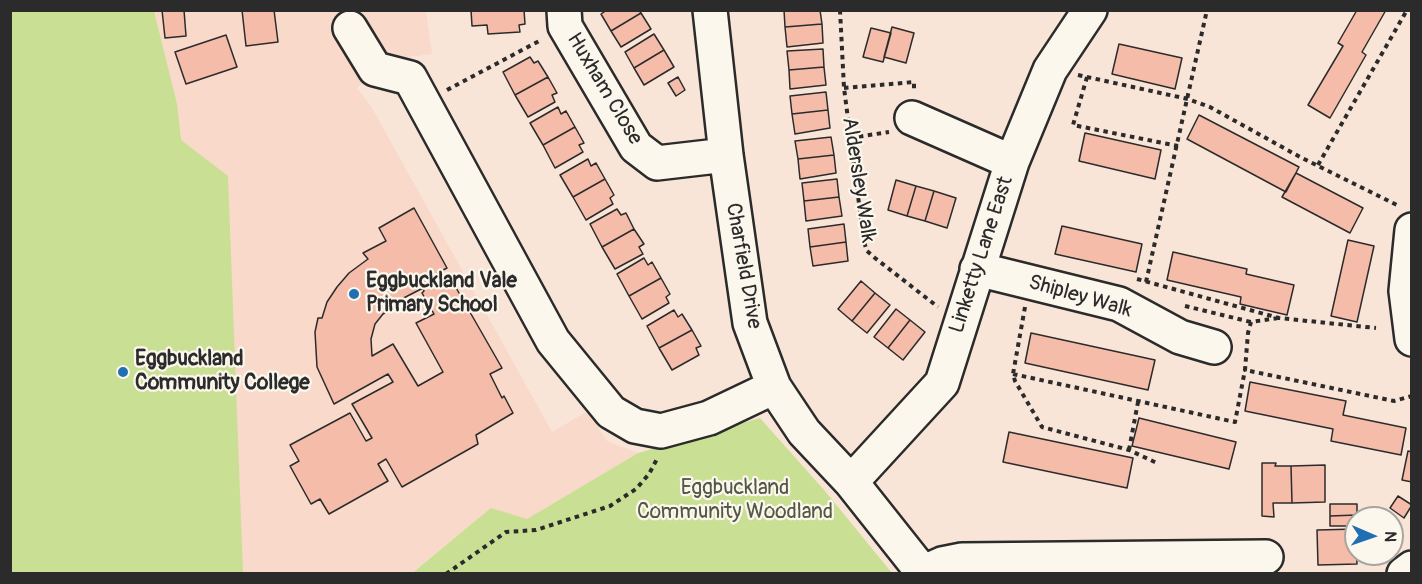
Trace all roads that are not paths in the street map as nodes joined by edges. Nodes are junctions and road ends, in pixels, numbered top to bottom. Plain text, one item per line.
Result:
1 (710, 10) edge
2 (1090, 10) edge
3 (565, 19) edge
4 (350, 28) dead end
5 (912, 118) road end
6 (726, 155) junction
7 (1012, 162) junction
8 (1408, 220) edge
9 (977, 268) junction
10 (1412, 339) edge
11 (1214, 347) dead end
12 (774, 387) junction
13 (851, 482) junction
14 (1266, 557) dead end
15 (1412, 568) edge
16 (924, 573) edge
17 (1404, 573) edge

1 - 6 street, Charfield Drive
2 - 7 street, Linketty Lane East
3 - 6 street, Huxham Close
4 - 12 street
5 - 7 street
6 - 12 street, Charfield Drive
7 - 9 street, Linketty Lane East
8 - 10 street
9 - 11 street, Shipley Walk
9 - 13 street, Linketty Lane East
12 - 13 street, Charfield Drive
13 - 16 street, Charfield Drive
14 - 16 street
15 - 17 street

